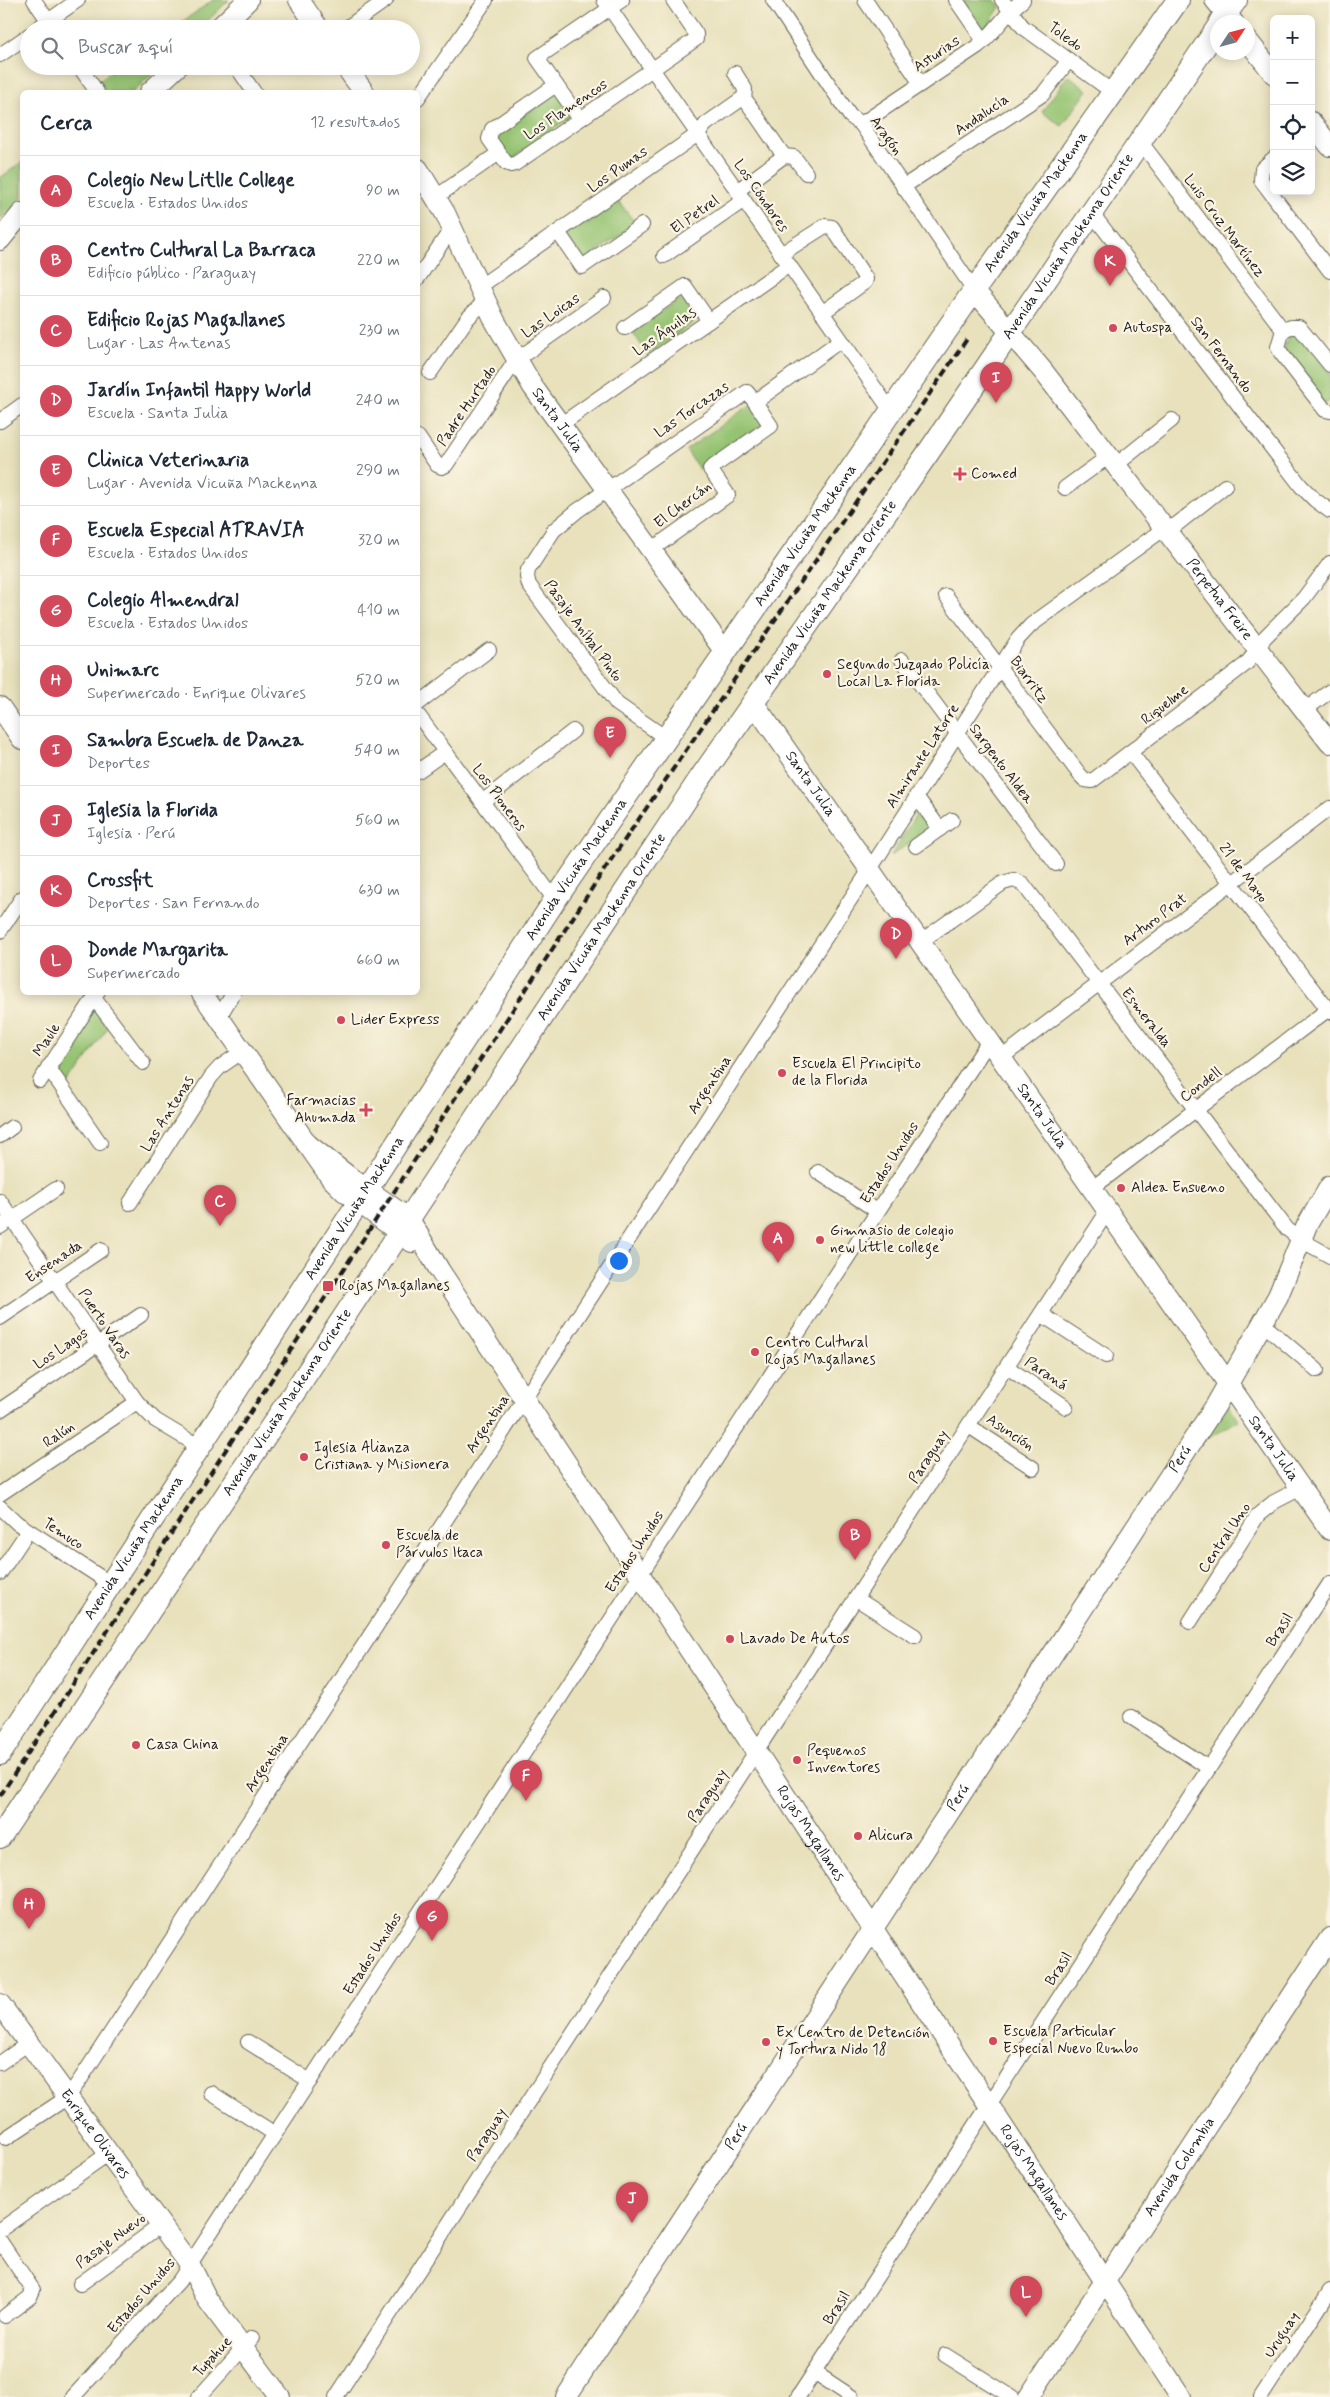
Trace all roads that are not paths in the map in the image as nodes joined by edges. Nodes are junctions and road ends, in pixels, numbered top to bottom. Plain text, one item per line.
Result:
1 (34, 0) edge
2 (78, 0) edge
3 (248, 0) edge
4 (299, 0) edge
5 (386, 0) edge
6 (486, 0) edge
7 (622, 0) edge
8 (673, 0) edge
9 (773, 0) edge
10 (865, 0) edge
11 (956, 0) edge
12 (1023, 0) edge
13 (1178, 0) edge
14 (607, 4) edge
15 (1006, 5) edge
16 (1225, 14) edge
17 (43, 20) edge
18 (53, 20) edge
19 (227, 20) edge
20 (313, 20) edge
21 (358, 20) edge
22 (20, 40) edge
23 (984, 41) junction
24 (1255, 49) edge
25 (0, 54) edge
26 (1069, 60) junction
27 (1270, 69) edge
28 (653, 70) junction
29 (735, 73) dead end
30 (86, 75) edge
31 (168, 75) edge
32 (242, 75) edge
33 (352, 75) edge
34 (921, 84) junction
35 (556, 85) junction
36 (97, 90) edge
37 (152, 90) edge
38 (253, 90) edge
39 (363, 90) edge
40 (1114, 93) junction
41 (420, 95) edge
42 (744, 100) junction
43 (580, 119) junction
44 (861, 124) junction
45 (1315, 129) edge
46 (698, 134) junction
47 (1140, 141) junction
48 (1330, 146) edge
49 (499, 153) junction
50 (784, 156) junction
51 (1270, 161) edge
52 (420, 172) edge
53 (806, 173) dead end
54 (903, 187) junction
55 (1270, 192) edge
56 (1272, 195) edge
57 (740, 196) junction
58 (436, 197) junction
59 (1091, 212) junction
60 (20, 215) edge
61 (642, 225) dead end
62 (452, 228) junction
63 (558, 232) junction
64 (0, 240) edge
65 (664, 256) dead end
66 (785, 259) junction
67 (1330, 271) edge
68 (420, 275) edge
69 (974, 290) junction
70 (482, 294) junction
71 (604, 298) dead end
72 (822, 313) junction
73 (709, 321) junction
74 (625, 328) dead end
75 (1282, 330) junction
76 (1010, 332) junction
77 (841, 340) junction
78 (516, 360) junction
79 (1330, 365) edge
80 (430, 373) dead end
81 (755, 402) junction
82 (20, 406) edge
83 (891, 411) junction
84 (1330, 411) edge
85 (1172, 420) dead end
86 (0, 421) edge
87 (560, 426) junction
88 (420, 440) edge
89 (1112, 461) junction
90 (1225, 486) dead end
91 (1065, 488) dead end
92 (607, 490) junction
93 (1330, 511) edge
94 (1165, 528) junction
95 (650, 550) junction
96 (1330, 563) edge
97 (946, 596) dead end
98 (489, 650) dead end
99 (1258, 650) junction
100 (725, 652) junction
101 (902, 660) dead end
102 (999, 668) junction
103 (1330, 691) edge
104 (420, 702) edge
105 (753, 702) junction
106 (1305, 710) junction
107 (3, 718) edge
108 (420, 718) edge
109 (572, 732) dead end
110 (956, 733) junction
111 (20, 737) edge
112 (666, 738) junction
113 (1330, 742) edge
114 (445, 752) junction
115 (1131, 753) junction
116 (420, 769) edge
117 (1088, 781) joint
118 (916, 796) junction
119 (482, 802) junction
120 (1330, 808) edge
121 (952, 820) dead end
122 (940, 829) junction
123 (916, 846) dead end
124 (1056, 864) dead end
125 (870, 870) junction
126 (1231, 883) junction
127 (555, 900) junction
128 (20, 901) edge
129 (0, 931) edge
130 (920, 942) junction
131 (1099, 984) junction
132 (96, 995) edge
133 (203, 995) edge
134 (232, 995) edge
135 (1329, 1010) edge
136 (219, 1017) junction
137 (989, 1040) junction
138 (243, 1051) junction
139 (1001, 1058) junction
140 (143, 1063) dead end
141 (48, 1067) junction
142 (40, 1081) dead end
143 (1196, 1110) junction
144 (12, 1127) dead end
145 (0, 1136) edge
146 (100, 1143) dead end
147 (818, 1172) dead end
148 (1330, 1186) edge
149 (56, 1189) dead end
150 (1091, 1189) junction
151 (364, 1196) junction
152 (0, 1201) edge
153 (130, 1203) dead end
154 (877, 1211) junction
155 (1107, 1212) junction
156 (12, 1218) junction
157 (405, 1225) junction
158 (0, 1227) edge
159 (1301, 1240) junction
160 (101, 1250) dead end
161 (1330, 1256) edge
162 (55, 1281) junction
163 (1041, 1314) junction
164 (141, 1315) dead end
165 (0, 1318) edge
166 (1263, 1324) junction
167 (98, 1344) junction
168 (1106, 1356) dead end
169 (1007, 1367) junction
170 (1317, 1370) dead end
171 (1228, 1384) junction
172 (525, 1398) junction
173 (137, 1402) junction
174 (1066, 1407) dead end
175 (0, 1410) edge
176 (969, 1426) junction
177 (200, 1447) junction
178 (1033, 1468) dead end
179 (1301, 1488) junction
180 (0, 1494) edge
181 (0, 1507) edge
182 (1330, 1530) edge
183 (28, 1531) junction
184 (0, 1573) edge
185 (640, 1575) junction
186 (1330, 1583) edge
187 (111, 1584) junction
188 (857, 1599) junction
189 (1190, 1622) dead end
190 (915, 1636) dead end
191 (1131, 1717) dead end
192 (757, 1752) junction
193 (0, 1754) edge
194 (1209, 1768) junction
195 (0, 1837) edge
196 (873, 1929) junction
197 (1330, 1938) edge
198 (0, 2004) edge
199 (248, 2042) dead end
200 (29, 2043) junction
201 (0, 2063) edge
202 (310, 2081) junction
203 (212, 2093) dead end
204 (68, 2096) junction
205 (989, 2105) junction
206 (276, 2134) junction
207 (6, 2138) dead end
208 (109, 2153) junction
209 (161, 2225) junction
210 (0, 2230) edge
211 (0, 2241) edge
212 (190, 2264) junction
213 (1105, 2281) junction
214 (80, 2284) dead end
215 (1330, 2291) edge
216 (5, 2316) dead end
217 (248, 2342) junction
218 (945, 2355) dead end
219 (814, 2372) junction
220 (73, 2397) edge
221 (199, 2397) edge
222 (280, 2397) edge
223 (295, 2397) edge
224 (336, 2397) edge
225 (566, 2397) edge
226 (798, 2397) edge
227 (852, 2397) edge
228 (1012, 2397) edge
229 (1029, 2397) edge
230 (1181, 2397) edge
231 (1261, 2397) edge

1 - 17 street
2 - 18 street
3 - 19 street
4 - 20 street
5 - 21 street
6 - 41 street
7 - 14 street
8 - 28 street, Los Flamencos
9 - 44 street, Aragón
10 - 34 street
11 - 23 street
12 - 15 street, Asturias
13 - 40 main road, Avenida Vicuña Mackenna
14 - 28 street, Los Cóndores
14 - 35 street
15 - 23 street, Asturias
15 - 26 street, Toledo
16 - 47 main road, Avenida Vicuña Mackenna Oriente
22 - 25 street
23 - 34 street, Asturias
24 - 27 street
26 - 40 street, Toledo
26 - 54 street, Andalucía
28 - 43 street, Los Flamencos
28 - 46 street, Los Cóndores
29 - 42 street
30 - 36 street
31 - 37 street
32 - 38 street
33 - 39 street
34 - 44 street, Asturias
35 - 43 street
35 - 49 street, Los Flamencos
40 - 69 main road, Avenida Vicuña Mackenna
42 - 46 street, Los Pumas
42 - 50 street
43 - 49 street, Los Flamencos
44 - 54 street, Aragón
45 - 48 street
46 - 57 street, Los Cóndores
46 - 63 street, Los Pumas
47 - 59 main road, Avenida Vicuña Mackenna Oriente
47 - 75 street, Luis Cruz Martínez
49 - 58 street
50 - 53 street
50 - 57 street, El Petrel
51 - 55 street
52 - 58 street, Santa Julia
54 - 69 street, Aragón
56 - 67 street
57 - 65 street, El Petrel
57 - 66 street, Los Cóndores
58 - 62 street, Santa Julia
59 - 76 main road, Avenida Vicuña Mackenna Oriente
59 - 93 street, San Fernando
60 - 64 street
61 - 63 street
62 - 68 street
62 - 70 street, Santa Julia
63 - 70 street, Los Pumas
66 - 72 street, Los Cóndores
66 - 72 street, Las Águilas
66 - 73 street, Las Águilas
69 - 76 street, Perpetua Freire
69 - 83 main road, Avenida Vicuña Mackenna
70 - 78 street, Santa Julia
70 - 80 street, Los Pumas
71 - 78 street, Las Loicas
72 - 77 street, Los Cóndores
73 - 74 street
73 - 87 street, Las Águilas
75 - 79 street
75 - 84 street
76 - 89 street, Perpetua Freire
76 - 105 main road, Avenida Vicuña Mackenna Oriente
77 - 81 street
77 - 83 street, Los Cóndores
78 - 87 street, Santa Julia
78 - 88 street, Padre Hurtado
81 - 92 street, Las Torcazas
81 - 95 street, El Chercán
82 - 86 street
83 - 100 main road, Avenida Vicuña Mackenna
85 - 89 street
87 - 92 street, Santa Julia
89 - 91 street
89 - 94 street, Perpetua Freire
90 - 94 street, Almirante Latorre
92 - 95 street, Santa Julia
92 - 112 street, Pasaje Aníbal Pinto
94 - 99 street, Perpetua Freire
94 - 102 street, Almirante Latorre
95 - 100 street, Santa Julia
96 - 99 street, Riquelme
97 - 102 street, Biarritz
98 - 104 street
99 - 106 street, Perpetua Freire
99 - 115 street, Riquelme
100 - 112 main road, Avenida Vicuña Mackenna
101 - 110 street, Sargento Aldea
102 - 110 street, Almirante Latorre
102 - 117 street, Biarritz
103 - 106 street
105 - 125 street, Santa Julia
105 - 157 main road, Avenida Vicuña Mackenna Oriente
106 - 113 street, Perpetua Freire
107 - 111 street
108 - 114 street, Los Pioneros
109 - 119 street
110 - 118 street, Almirante Latorre
110 - 124 street, Sargento Aldea
112 - 127 main road, Avenida Vicuña Mackenna
114 - 116 street
114 - 119 street, Los Pioneros
115 - 117 street, Riquelme
115 - 126 street, 21 de Mayo
118 - 122 street
118 - 125 street, Almirante Latorre
119 - 127 street, Los Pioneros
120 - 126 street, Arturo Prat
121 - 122 street
122 - 123 street
125 - 130 street, Santa Julia
125 - 172 street, Argentina
126 - 131 street, Arturo Prat
126 - 135 street, 21 de Mayo
127 - 151 main road, Avenida Vicuña Mackenna
128 - 129 street
130 - 131 street, Esmeralda
130 - 137 street, Santa Julia
131 - 139 street, Arturo Prat
131 - 143 street, Esmeralda
132 - 140 street
132 - 141 street, Maule
133 - 136 street, Rojas Magallanes
134 - 136 street
135 - 143 street, Condell
136 - 138 street, Rojas Magallanes
137 - 139 street, Santa Julia
137 - 154 street, Estados Unidos
138 - 151 street, Rojas Magallanes
138 - 153 street, Las Antenas
139 - 150 street, Santa Julia
141 - 142 street, Maule
141 - 146 street
143 - 150 street, Condell
143 - 159 street, Esmeralda
144 - 145 street
147 - 154 street
148 - 159 street, Perú
149 - 156 street
150 - 155 street, Santa Julia
151 - 157 street, Rojas Magallanes
151 - 177 main road, Avenida Vicuña Mackenna
152 - 156 street, Puerto Varas
154 - 185 street, Estados Unidos
155 - 163 street, Paraguay
155 - 171 street, Santa Julia
156 - 158 street
156 - 162 street, Puerto Varas
157 - 172 street, Rojas Magallanes
157 - 195 main road, Avenida Vicuña Mackenna Oriente
159 - 161 street, Esmeralda
159 - 166 street, Perú
160 - 162 street, Ensenada
162 - 165 street, Ensenada
162 - 167 street, Puerto Varas
163 - 168 street
163 - 169 street, Paraguay
164 - 167 street, Los Lagos
166 - 170 street
166 - 171 street, Perú
167 - 173 street, Puerto Varas
167 - 175 street, Los Lagos
169 - 174 street, Paraná
169 - 176 street, Paraguay
171 - 179 street, Santa Julia
171 - 196 street, Perú
172 - 185 street, Rojas Magallanes
172 - 204 street, Argentina
173 - 177 street, Puerto Varas
173 - 180 street, Ralún
176 - 178 street, Asunción
176 - 188 street, Paraguay
177 - 187 main road, Avenida Vicuña Mackenna
179 - 182 street, Santa Julia
179 - 189 street, Central Uno
181 - 183 street, Temuco
183 - 184 street
183 - 187 street, Temuco
185 - 192 street, Rojas Magallanes
185 - 202 street, Estados Unidos
186 - 194 street, Brasil
187 - 193 main road, Avenida Vicuña Mackenna
188 - 190 street
188 - 192 street, Paraguay
191 - 194 street
192 - 196 street, Rojas Magallanes
192 - 224 street, Paraguay
194 - 205 street, Brasil
196 - 205 street, Rojas Magallanes
196 - 225 street, Perú
197 - 213 street, Avenida Colombia
198 - 200 street, Enrique Olivares
199 - 202 street
200 - 201 street
200 - 204 street, Enrique Olivares
202 - 206 street, Estados Unidos
203 - 206 street
204 - 207 street
204 - 208 street, Enrique Olivares
205 - 213 street, Rojas Magallanes
205 - 219 street, Brasil
206 - 212 street, Estados Unidos
208 - 209 street, Enrique Olivares
208 - 210 street
209 - 212 street, Enrique Olivares
209 - 214 street, Pasaje Nuevo
211 - 216 street
212 - 217 street, Enrique Olivares
212 - 220 street, Estados Unidos
213 - 229 street, Avenida Colombia
213 - 230 street, Rojas Magallanes
215 - 231 street, Uruguay
217 - 221 street, Tupahue
217 - 222 street, Enrique Olivares
217 - 223 street, Enrique Olivares
218 - 228 street
219 - 226 street, Brasil
219 - 227 street

